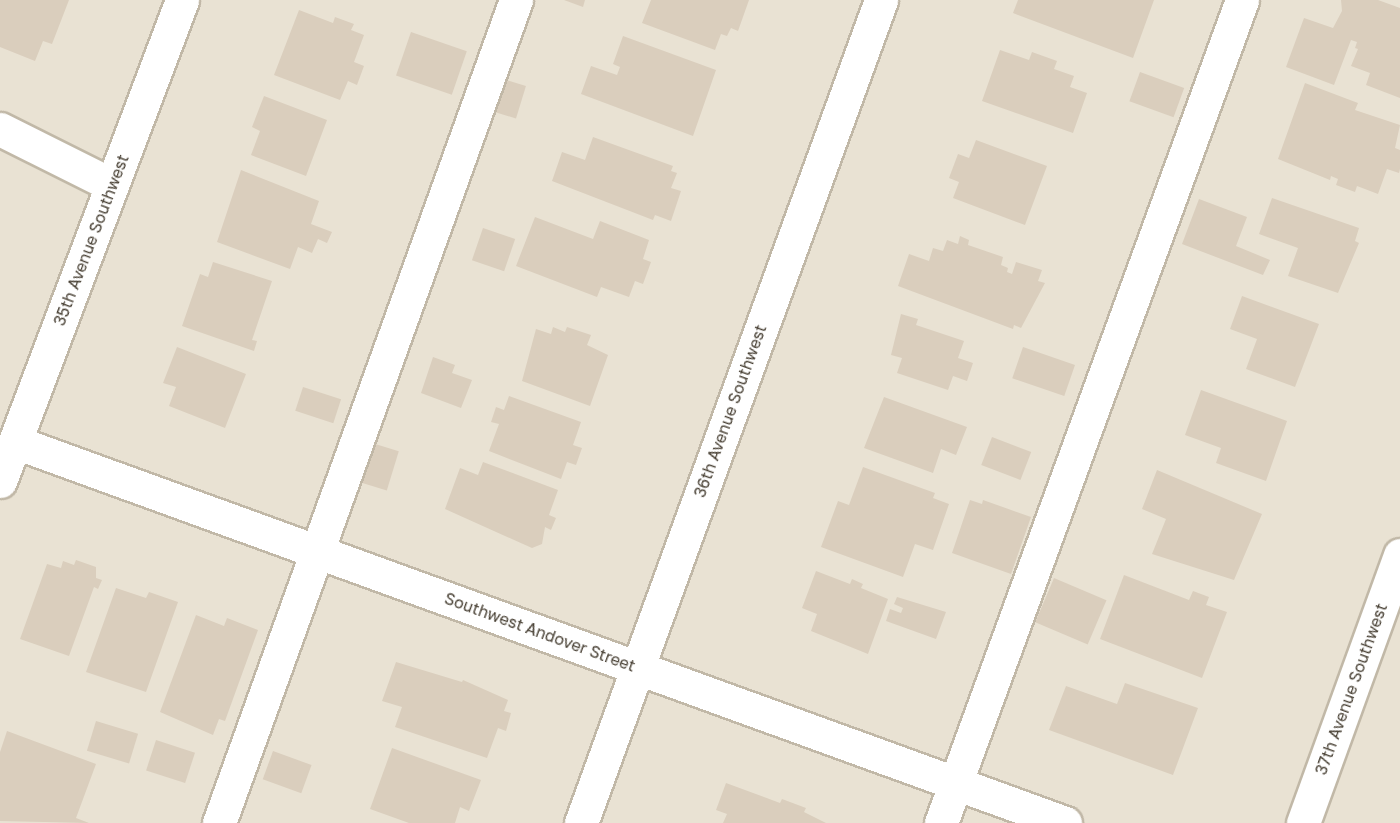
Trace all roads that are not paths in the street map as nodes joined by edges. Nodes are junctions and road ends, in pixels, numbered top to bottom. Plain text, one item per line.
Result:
1 (182, 0) edge
2 (516, 0) edge
3 (881, 0) edge
4 (1242, 0) edge
5 (0, 129) edge
6 (112, 186) junction
7 (15, 442) junction
8 (0, 481) edge
9 (317, 551) junction
10 (1400, 555) edge
11 (637, 667) junction
12 (956, 782) junction
13 (219, 823) edge
14 (580, 823) edge
15 (941, 823) edge
16 (1065, 823) edge
17 (1303, 823) edge

1 - 6 street, 35th Avenue Southwest
2 - 9 street
3 - 11 street, 36th Avenue Southwest
4 - 12 street
5 - 6 street
6 - 7 street, 35th Avenue Southwest
7 - 8 street, 35th Avenue Southwest
7 - 9 street, Southwest Andover Street
9 - 11 street, Southwest Andover Street
9 - 13 street
10 - 17 street, 37th Avenue Southwest
11 - 12 street, Southwest Andover Street
11 - 14 street, 36th Avenue Southwest
12 - 15 street
12 - 16 street, Southwest Andover Street

